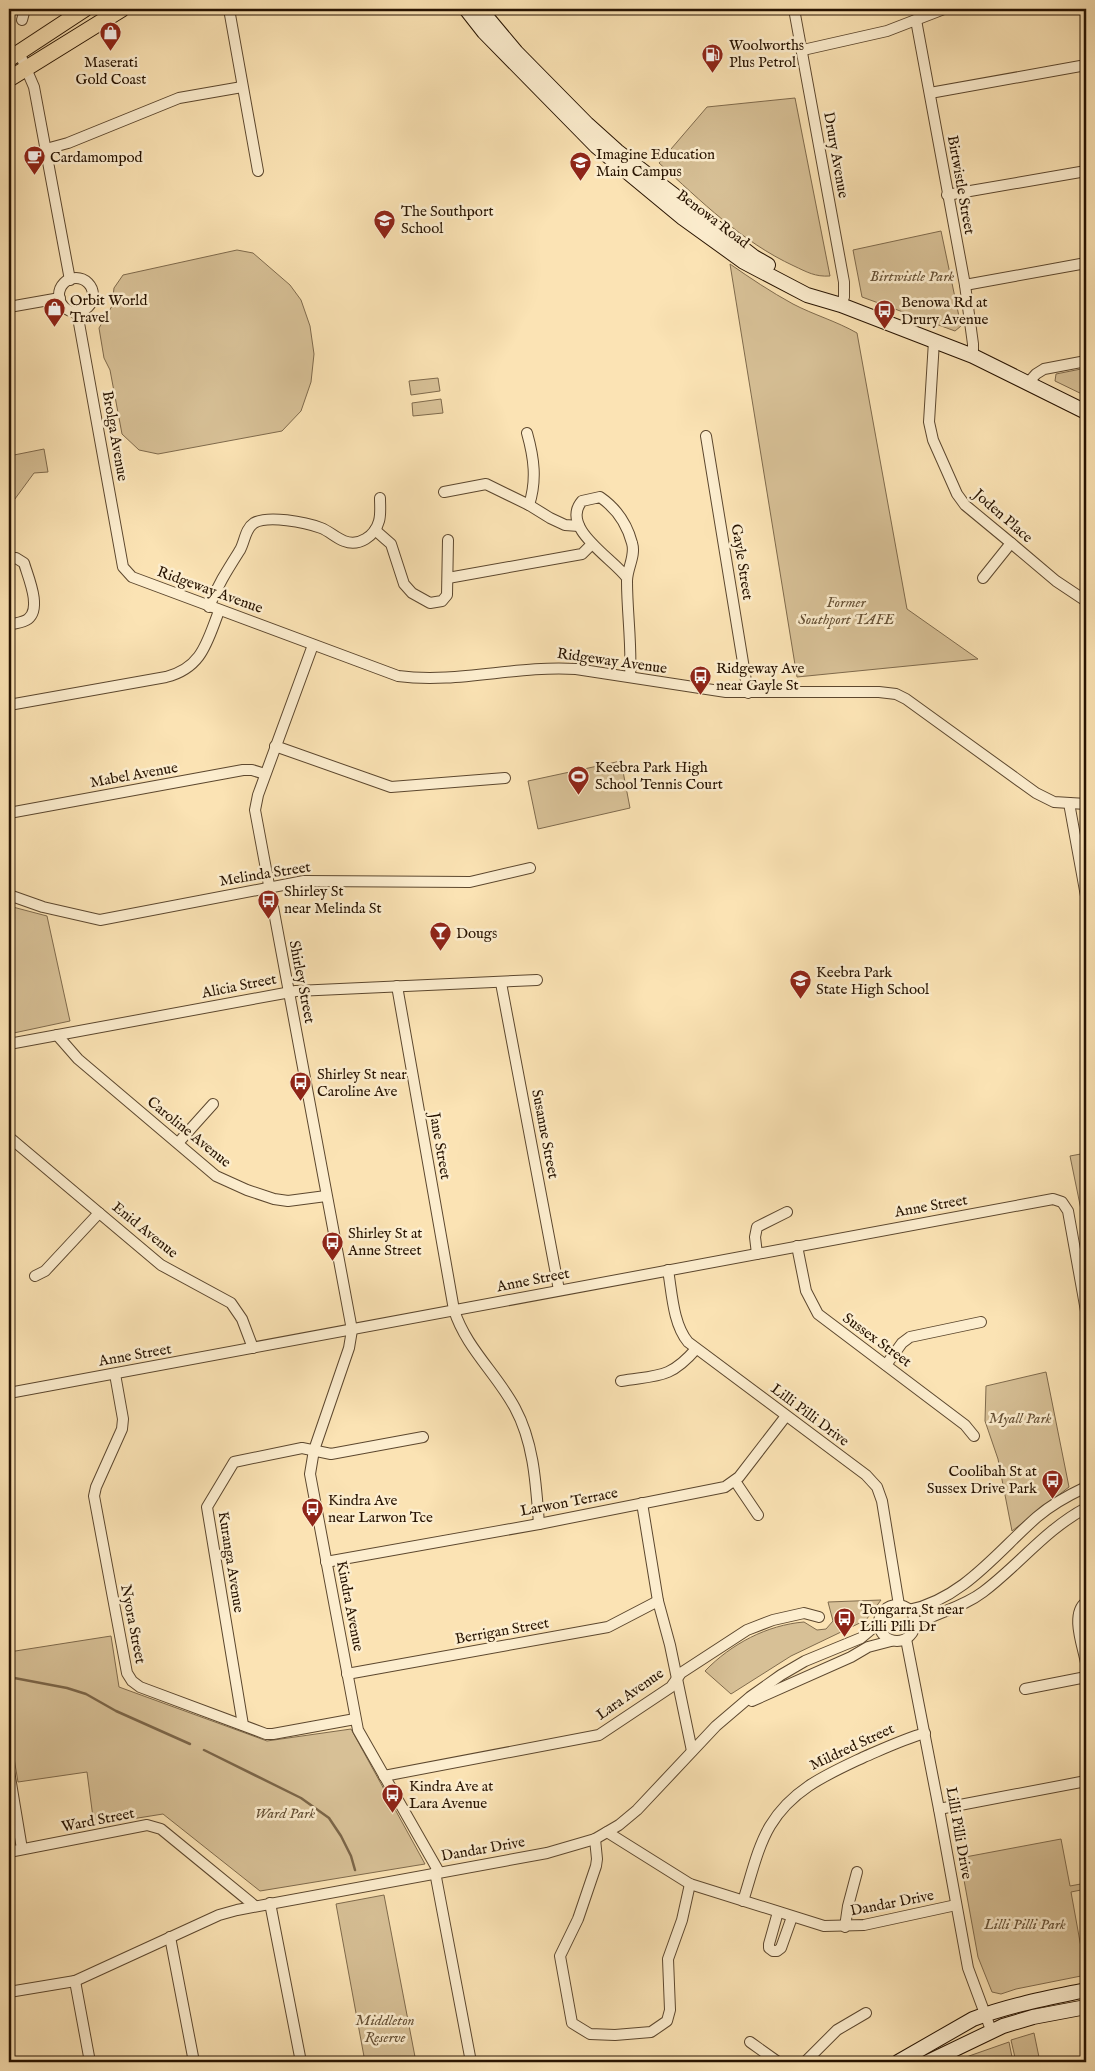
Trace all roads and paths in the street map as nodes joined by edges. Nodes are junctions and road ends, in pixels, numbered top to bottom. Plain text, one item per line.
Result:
1 (25, 9) edge
2 (85, 9) edge
3 (122, 9) edge
4 (229, 9) edge
5 (466, 9) edge
6 (480, 9) edge
7 (794, 9) edge
8 (944, 9) edge
9 (22, 20) dead end
10 (916, 20) junction
11 (802, 50) junction
12 (14, 56) edge
13 (1086, 65) edge
14 (27, 68) junction
15 (9, 79) edge
16 (242, 87) junction
17 (930, 93) junction
18 (46, 149) junction
19 (258, 171) dead end
20 (1086, 171) edge
21 (947, 195) junction
22 (1086, 263) edge
23 (70, 280) junction
24 (965, 285) junction
25 (60, 298) junction
26 (836, 304) junction
27 (9, 307) edge
28 (77, 312) junction
29 (934, 341) junction
30 (973, 356) junction
31 (1086, 361) edge
32 (1028, 383) junction
33 (1086, 412) edge
34 (527, 434) dead end
35 (706, 436) dead end
36 (444, 492) dead end
37 (380, 498) dead end
38 (529, 505) junction
39 (579, 526) junction
40 (374, 530) junction
41 (448, 540) dead end
42 (1011, 543) junction
43 (592, 544) junction
44 (9, 559) edge
45 (123, 567) joint
46 (448, 578) junction
47 (627, 578) junction
48 (984, 578) dead end
49 (1086, 601) edge
50 (209, 607) junction
51 (219, 611) junction
52 (9, 625) edge
53 (313, 646) junction
54 (630, 677) junction
55 (748, 694) junction
56 (9, 705) edge
57 (275, 746) junction
58 (265, 774) junction
59 (505, 778) dead end
60 (1070, 803) junction
61 (1086, 804) edge
62 (9, 813) edge
63 (530, 868) dead end
64 (268, 886) junction
65 (9, 895) edge
66 (1086, 896) edge
67 (537, 980) dead end
68 (501, 983) junction
69 (396, 986) junction
70 (288, 992) junction
71 (57, 1035) junction
72 (9, 1044) edge
73 (213, 1104) dead end
74 (9, 1137) edge
75 (178, 1143) junction
76 (326, 1196) junction
77 (787, 1212) dead end
78 (100, 1213) junction
79 (797, 1246) junction
80 (756, 1254) junction
81 (668, 1270) junction
82 (35, 1276) dead end
83 (559, 1290) junction
84 (454, 1310) junction
85 (1086, 1311) edge
86 (981, 1322) dead end
87 (352, 1330) junction
88 (253, 1348) junction
89 (696, 1349) junction
90 (886, 1365) junction
91 (115, 1374) junction
92 (622, 1381) dead end
93 (9, 1393) edge
94 (786, 1416) junction
95 (974, 1436) dead end
96 (422, 1437) dead end
97 (314, 1450) junction
98 (735, 1482) junction
99 (1086, 1487) edge
100 (642, 1503) junction
101 (1086, 1508) edge
102 (758, 1515) dead end
103 (539, 1524) junction
104 (326, 1562) junction
105 (658, 1601) junction
106 (1083, 1604) edge
107 (904, 1607) junction
108 (819, 1617) dead end
109 (879, 1623) junction
110 (915, 1625) junction
111 (906, 1639) junction
112 (891, 1641) junction
113 (1086, 1663) edge
114 (347, 1674) junction
115 (1086, 1677) edge
116 (677, 1679) junction
117 (1026, 1689) dead end
118 (744, 1704) junction
119 (355, 1720) junction
120 (242, 1725) junction
121 (925, 1733) junction
122 (692, 1751) junction
123 (9, 1771) edge
124 (384, 1776) junction
125 (1086, 1781) edge
126 (940, 1809) junction
127 (607, 1832) junction
128 (595, 1839) junction
129 (22, 1849) junction
130 (9, 1852) edge
131 (437, 1872) junction
132 (857, 1872) dead end
133 (690, 1884) junction
134 (743, 1901) junction
135 (270, 1903) junction
136 (956, 1905) junction
137 (255, 1906) junction
138 (778, 1912) junction
139 (792, 1917) junction
140 (845, 1927) junction
141 (170, 1937) junction
142 (75, 1981) junction
143 (1086, 1990) edge
144 (9, 1992) edge
145 (1086, 2007) edge
146 (866, 2013) dead end
147 (986, 2014) junction
148 (991, 2030) junction
149 (750, 2042) dead end
150 (90, 2062) edge
151 (194, 2062) edge
152 (301, 2062) edge
153 (471, 2062) edge
154 (778, 2062) edge
155 (805, 2062) edge
156 (898, 2062) edge
157 (928, 2062) edge

1 - 9 street
2 - 12 main road
3 - 14 main road
4 - 16 street
5 - 26 main road, Benowa Road
6 - 26 main road, Benowa Road
7 - 11 street, Drury Avenue
8 - 10 street
10 - 11 street
10 - 17 street, Birtwistle Street
11 - 26 street, Drury Avenue
12 - 14 street
13 - 17 street
14 - 15 main road
14 - 18 street
16 - 18 street
16 - 19 street
17 - 21 street, Birtwistle Street
18 - 23 street
20 - 21 street
21 - 24 street, Birtwistle Street
22 - 24 street
23 - 25 street
23 - 28 street
24 - 30 street, Birtwistle Street
25 - 27 street
25 - 28 street
26 - 29 main road, Benowa Road
28 - 45 street, Brolga Avenue
29 - 30 main road, Benowa Road
29 - 42 street, Joden Place
30 - 32 main road, Benowa Road
31 - 32 street
32 - 33 main road, Benowa Road
34 - 38 street
35 - 55 street, Gayle Street
36 - 38 street
37 - 40 street
38 - 39 street
39 - 43 street
39 - 47 street
40 - 46 street
40 - 50 street
41 - 46 street
42 - 48 street
42 - 49 street, Joden Place
43 - 46 street
43 - 47 street
44 - 52 street
45 - 50 street, Ridgeway Avenue
47 - 54 street
50 - 51 street, Ridgeway Avenue
51 - 53 street, Ridgeway Avenue
51 - 56 street
53 - 54 street, Ridgeway Avenue
53 - 57 street, Shirley Street
54 - 55 street, Ridgeway Avenue
55 - 60 street, Ridgeway Avenue
57 - 58 street, Shirley Street
57 - 59 street
58 - 62 street, Mabel Avenue
58 - 64 street, Shirley Street
60 - 61 street, Ridgeway Avenue
60 - 66 street
63 - 64 street, Melinda Street
64 - 65 street, Melinda Street
64 - 70 street, Shirley Street
67 - 68 street, Alicia Street
68 - 69 street, Alicia Street
68 - 83 street, Susanne Street
69 - 70 street, Alicia Street
69 - 84 street, Jane Street
70 - 71 street, Alicia Street
70 - 76 street, Shirley Street
71 - 72 street, Alicia Street
71 - 75 street, Caroline Avenue
73 - 75 street
74 - 78 street, Enid Avenue
75 - 76 street, Caroline Avenue
76 - 87 street, Shirley Street
77 - 80 street
78 - 82 street
78 - 88 street, Enid Avenue
79 - 80 street, Anne Street
79 - 85 street, Anne Street
79 - 90 street, Sussex Street
80 - 81 street, Anne Street
81 - 83 street, Anne Street
81 - 89 street, Lilli Pilli Drive
83 - 84 street, Anne Street
84 - 87 street, Anne Street
84 - 103 street, Jane Street
86 - 90 street
87 - 88 street, Anne Street
87 - 97 street, Kindra Avenue
88 - 91 street, Anne Street
89 - 92 street
89 - 94 street, Lilli Pilli Drive
90 - 95 street, Sussex Street
91 - 93 street, Anne Street
91 - 120 street, Nyora Street
94 - 98 street
94 - 107 street, Lilli Pilli Drive
96 - 97 street, Kuranga Avenue
97 - 104 street, Kindra Avenue
97 - 120 street, Kuranga Avenue
98 - 100 street, Larwon Terrace
98 - 102 street
99 - 107 street
100 - 103 street, Larwon Terrace
100 - 105 street
101 - 110 street
103 - 104 street, Larwon Terrace
104 - 114 street, Kindra Avenue
105 - 114 street, Berrigan Street
105 - 116 street
106 - 113 street
107 - 109 street
107 - 110 street
108 - 116 street, Lara Avenue
109 - 112 street
109 - 118 street
110 - 111 street
111 - 112 street
111 - 121 street, Lilli Pilli Drive
112 - 118 street
114 - 119 street, Kindra Avenue
115 - 117 street
116 - 122 street
116 - 124 street, Lara Avenue
118 - 122 street
119 - 120 street, Nyora Street
119 - 124 street, Kindra Avenue
121 - 126 street, Lilli Pilli Drive
121 - 134 street, Mildred Street
122 - 127 street
123 - 129 street
124 - 131 street, Kindra Avenue
125 - 126 street
126 - 136 street, Lilli Pilli Drive
127 - 128 street, Dandar Drive
127 - 133 street, Dandar Drive
128 - 131 street, Dandar Drive
128 - 133 street
129 - 130 street, Ward Street
129 - 137 street, Ward Street
131 - 135 street, Dandar Drive
131 - 153 street, Kindra Avenue
132 - 140 street
133 - 134 street, Dandar Drive
134 - 138 street, Dandar Drive
135 - 137 street, Dandar Drive
135 - 152 street
136 - 140 street, Dandar Drive
136 - 147 street, Lilli Pilli Drive
137 - 141 street, Dandar Drive
138 - 139 street, Dandar Drive
138 - 139 street
139 - 140 street, Dandar Drive
141 - 142 street, Dandar Drive
141 - 151 street
142 - 144 street, Dandar Drive
142 - 150 street
143 - 147 main road
145 - 148 main road
146 - 155 street
147 - 148 street, Lilli Pilli Drive
147 - 156 main road
148 - 157 main road
149 - 154 street

